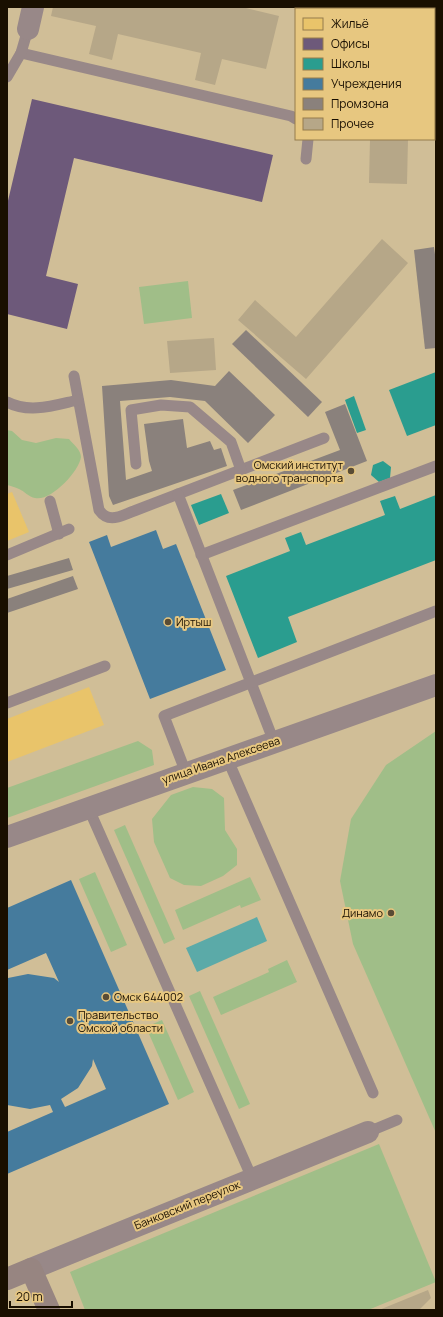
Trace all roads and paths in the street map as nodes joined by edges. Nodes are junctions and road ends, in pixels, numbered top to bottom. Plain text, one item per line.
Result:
1 (33, 7) edge
2 (28, 29) joint
3 (22, 53) junction
4 (7, 77) edge
5 (295, 118) edge
6 (308, 140) edge
7 (306, 159) dead end
8 (74, 376) dead end
9 (78, 400) junction
10 (7, 402) edge
11 (324, 438) dead end
12 (136, 464) dead end
13 (436, 466) edge
14 (241, 470) junction
15 (178, 494) junction
16 (50, 501) dead end
17 (201, 555) junction
18 (7, 556) edge
19 (436, 611) edge
20 (105, 666) dead end
21 (250, 682) junction
22 (436, 685) edge
23 (7, 704) edge
24 (274, 742) junction
25 (227, 758) junction
26 (186, 772) junction
27 (88, 807) junction
28 (7, 837) edge
29 (373, 1093) dead end
30 (397, 1120) dead end
31 (368, 1132) joint
32 (252, 1178) junction
33 (31, 1269) junction
34 (7, 1279) edge
35 (48, 1310) edge

1 - 2 street
2 - 3 lane
3 - 4 lane
3 - 5 lane
6 - 7 lane
8 - 9 lane
9 - 10 lane
9 - 15 lane
11 - 14 lane
12 - 14 lane
13 - 17 lane
14 - 15 lane
15 - 17 lane
16 - 18 lane
17 - 21 lane
19 - 21 lane
20 - 23 lane
21 - 24 lane
21 - 26 lane
22 - 24 street, улица Ивана Алексеева
24 - 25 street, улица Ивана Алексеева
25 - 26 street, улица Ивана Алексеева
25 - 29 lane
26 - 27 street, улица Ивана Алексеева
27 - 28 street, улица Ивана Алексеева
27 - 32 lane
30 - 31 lane
31 - 32 street, Банковский переулок
32 - 33 street, Банковский переулок
33 - 34 street, Банковский переулок
33 - 35 street

